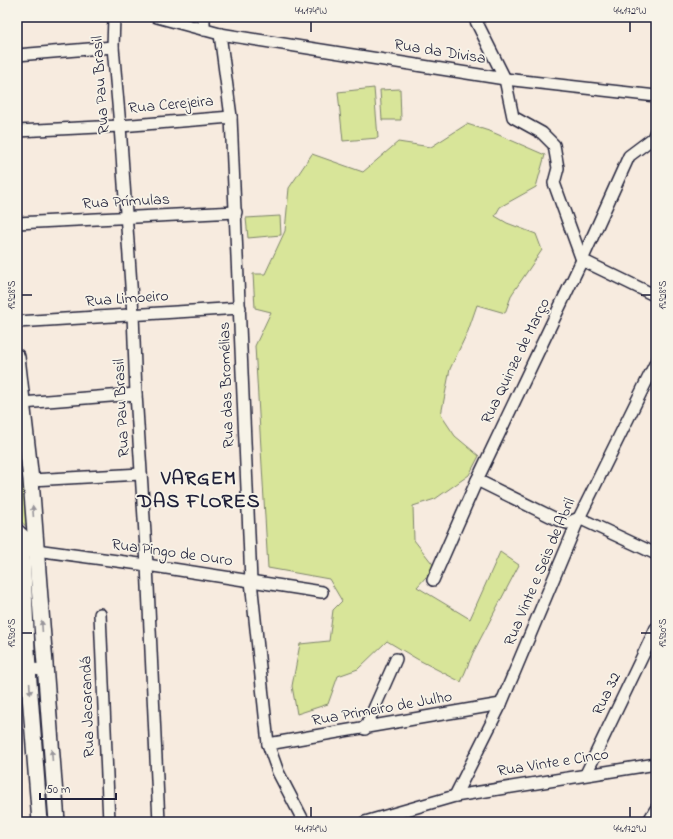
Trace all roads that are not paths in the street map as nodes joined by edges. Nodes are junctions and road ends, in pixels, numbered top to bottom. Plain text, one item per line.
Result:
1 (114, 17) edge
2 (157, 17) edge
3 (204, 17) edge
4 (474, 17) edge
5 (204, 30) junction
6 (220, 34) junction
7 (113, 47) junction
8 (17, 56) edge
9 (505, 79) junction
10 (656, 96) edge
11 (232, 117) junction
12 (120, 126) junction
13 (17, 131) edge
14 (656, 131) edge
15 (236, 212) junction
16 (127, 218) junction
17 (17, 224) edge
18 (582, 260) junction
19 (656, 296) edge
20 (240, 308) junction
21 (133, 314) junction
22 (17, 322) edge
23 (17, 357) edge
24 (656, 362) edge
25 (136, 394) junction
26 (22, 403) junction
27 (21, 440) edge
28 (141, 474) junction
29 (31, 480) junction
30 (477, 480) junction
31 (579, 518) junction
32 (17, 532) edge
33 (23, 550) edge
34 (656, 554) edge
35 (147, 565) junction
36 (433, 580) dead end
37 (251, 581) junction
38 (322, 592) dead end
39 (100, 614) dead end
40 (656, 628) edge
41 (396, 659) dead end
42 (23, 668) edge
43 (45, 670) junction
44 (501, 704) junction
45 (365, 728) junction
46 (268, 744) junction
47 (656, 764) edge
48 (586, 774) junction
49 (455, 796) junction
50 (656, 809) edge
51 (40, 822) edge
52 (57, 822) edge
53 (109, 822) edge
54 (159, 822) edge
55 (304, 822) edge
56 (365, 822) edge
57 (648, 822) edge

1 - 7 street, Rua Pau Brasil
2 - 5 street, Rua da Divisa
3 - 5 street
4 - 9 street
5 - 6 street, Rua da Divisa
6 - 9 street, Rua da Divisa
6 - 11 street, Rua das Bromélias
7 - 8 street
7 - 12 street, Rua Pau Brasil
9 - 10 street, Rua da Divisa
9 - 18 street
11 - 12 street, Rua Cerejeira
11 - 15 street, Rua das Bromélias
12 - 13 street, Rua Cerejeira
12 - 16 street, Rua Pau Brasil
14 - 18 street, Rua Quinze de Março
15 - 16 street, Rua Prímulas
15 - 20 street, Rua das Bromélias
16 - 17 street, Rua Prímulas
16 - 21 street, Rua Pau Brasil
18 - 19 street
18 - 30 street, Rua Quinze de Março
20 - 21 street, Rua Limoeiro
20 - 37 street, Rua das Bromélias
21 - 22 street, Rua Limoeiro
21 - 25 street, Rua Pau Brasil
23 - 26 street
24 - 31 street, Rua Vinte e Seis de Abril
25 - 26 street
25 - 28 street, Rua Pau Brasil
26 - 27 street
27 - 29 street
28 - 29 street
28 - 35 street, Rua Pau Brasil
33 -> 29 street
30 - 31 street
30 - 36 street, Rua Quinze de Março
31 - 34 street
31 - 44 street, Rua Vinte e Seis de Abril
32 - 33 street
33 - 35 street, Rua Pingo de Ouro
33 - 42 street
43 -> 33 street
35 - 37 street, Rua Pingo de Ouro
35 - 54 street, Rua Pau Brasil
37 - 38 street, Rua Pingo de Ouro
37 - 46 street, Rua das Bromélias
39 - 53 street, Rua Jacarandá
40 - 48 street, Rua 32
41 - 45 street
42 - 43 street
42 -> 51 street
52 -> 43 street
44 - 45 street, Rua Primeiro de Julho
44 - 49 street, Rua Vinte e Seis de Abril
45 - 46 street, Rua Primeiro de Julho
46 - 55 street, Rua das Bromélias
47 - 48 street, Rua Vinte e Cinco
48 - 49 street, Rua Vinte e Cinco
49 - 56 street, Rua Vinte e Cinco
50 - 57 street

